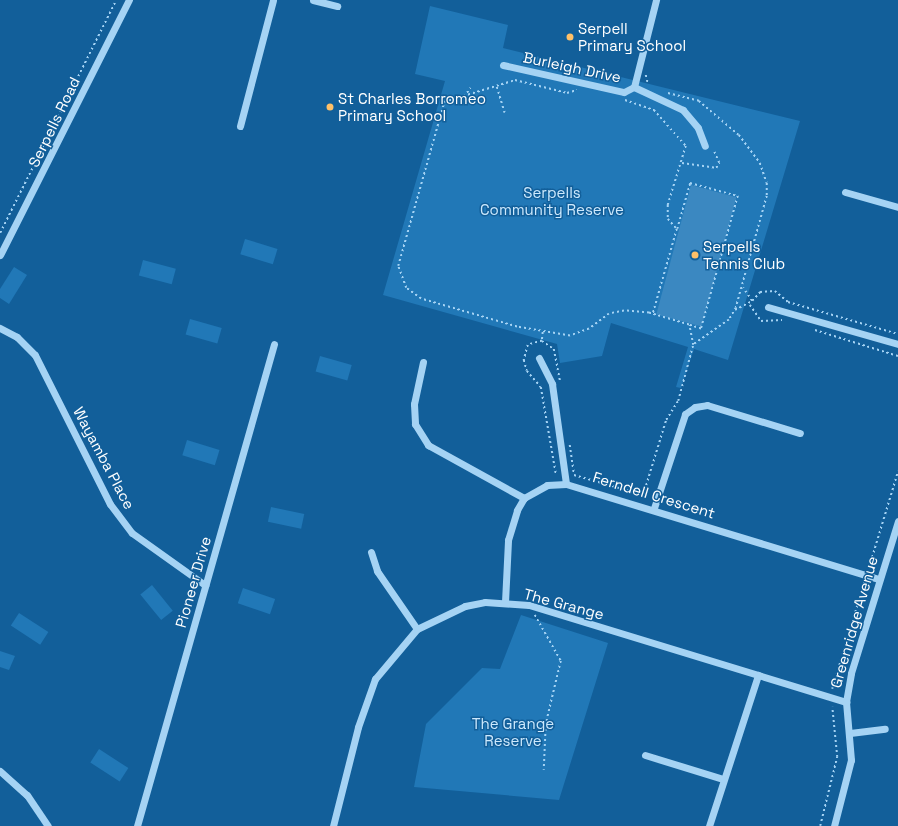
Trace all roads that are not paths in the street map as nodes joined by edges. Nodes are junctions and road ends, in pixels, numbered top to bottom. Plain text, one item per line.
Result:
1 (129, 0) edge
2 (273, 0) edge
3 (313, 0) edge
4 (656, 0) edge
5 (337, 6) dead end
6 (504, 65) dead end
7 (634, 87) junction
8 (240, 126) dead end
9 (705, 146) dead end
10 (845, 192) dead end
11 (898, 207) edge
12 (1, 251) edge
13 (768, 306) dead end
14 (0, 328) edge
15 (274, 344) dead end
16 (898, 344) edge
17 (540, 358) dead end
18 (424, 362) dead end
19 (800, 433) dead end
20 (566, 484) junction
21 (524, 498) junction
22 (654, 508) junction
23 (898, 521) edge
24 (372, 552) dead end
25 (879, 579) junction
26 (205, 585) junction
27 (505, 602) junction
28 (416, 629) junction
29 (758, 675) junction
30 (846, 702) junction
31 (885, 729) dead end
32 (850, 733) junction
33 (645, 755) dead end
34 (0, 771) edge
35 (724, 779) junction
36 (48, 826) edge
37 (138, 826) edge
38 (333, 826) edge
39 (709, 826) edge
40 (834, 826) edge

1 - 12 street, Serpells Road
2 - 8 street
3 - 5 street
4 - 7 street, Burleigh Drive
6 - 7 street, Burleigh Drive
7 - 9 street, Burleigh Drive
10 - 11 street
13 - 16 street
14 - 26 street, Wayamba Place
15 - 26 street, Pioneer Drive
17 - 20 street
18 - 21 street
19 - 22 street
20 - 21 street, Ferndell Crescent
20 - 22 street, Ferndell Crescent
21 - 27 street
22 - 25 street, Ferndell Crescent
23 - 25 street, Greenridge Avenue
24 - 28 street
25 - 30 street, Greenridge Avenue
26 - 37 street, Pioneer Drive
27 - 28 street, The Grange
27 - 29 street, The Grange
28 - 38 street, The Grange
29 - 30 street, The Grange
29 - 35 street
30 - 32 street, Greenridge Avenue
31 - 32 street
32 - 40 street, Greenridge Avenue
33 - 35 street
34 - 36 street
35 - 39 street

